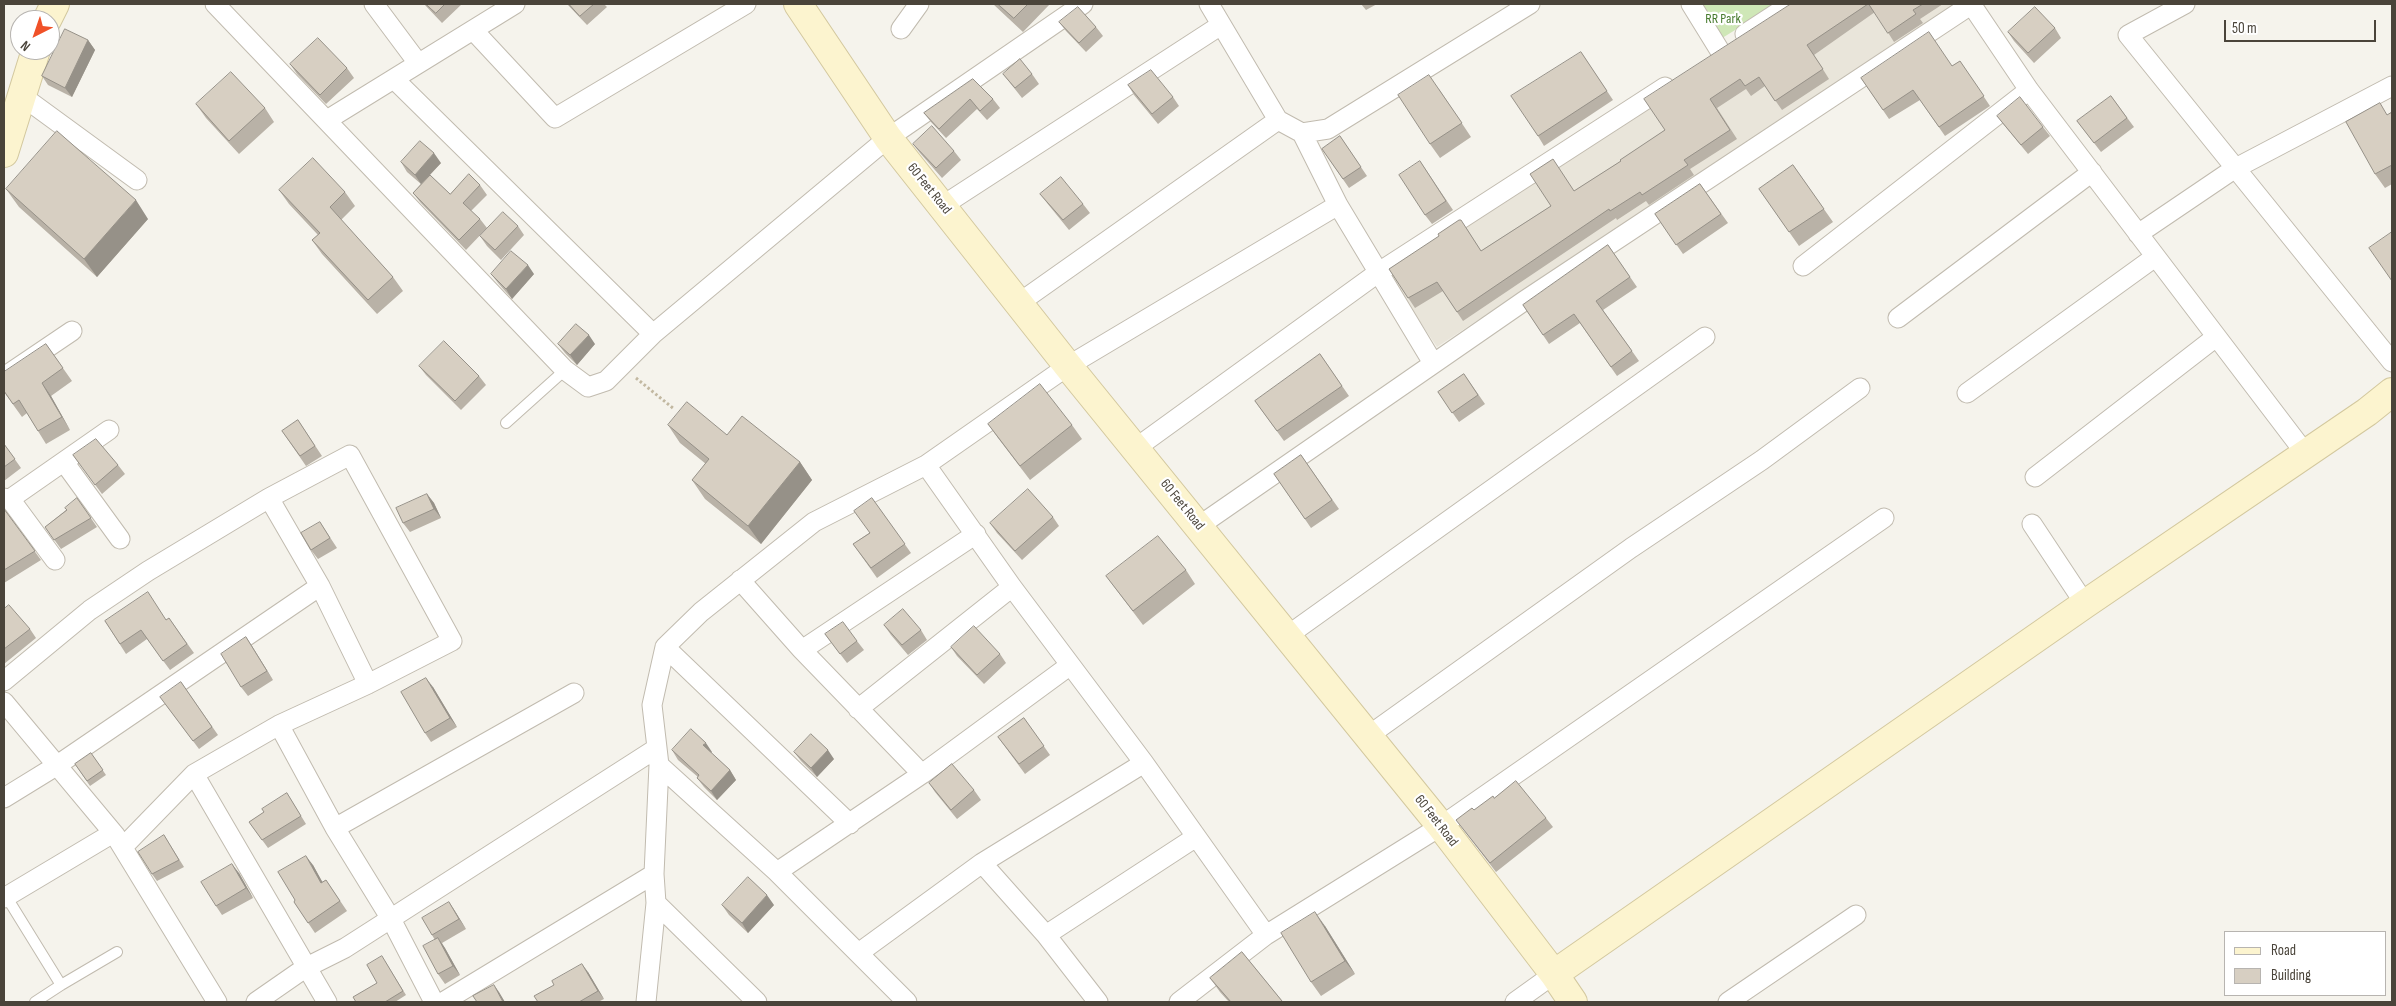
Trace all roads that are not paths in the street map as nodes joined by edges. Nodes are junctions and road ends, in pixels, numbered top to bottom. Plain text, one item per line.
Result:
1 (215, 4) edge
2 (374, 4) edge
3 (515, 4) edge
4 (746, 4) edge
5 (798, 4) edge
6 (919, 4) edge
7 (1082, 4) edge
8 (1209, 4) edge
9 (1530, 4) edge
10 (1692, 4) edge
11 (1791, 4) edge
12 (1971, 4) edge
13 (2185, 4) edge
14 (1221, 25) junction
15 (901, 29) dead end
16 (473, 30) junction
17 (1720, 51) junction
18 (33, 60) edge
19 (1704, 62) edge
20 (418, 63) junction
21 (1679, 78) edge
22 (394, 79) junction
23 (2392, 86) edge
24 (2029, 90) junction
25 (22, 96) junction
26 (327, 120) junction
27 (1278, 120) junction
28 (1302, 133) junction
29 (888, 138) junction
30 (4, 153) edge
31 (2234, 169) junction
32 (2092, 172) junction
33 (137, 180) dead end
34 (1338, 205) junction
35 (942, 206) junction
36 (2138, 234) junction
37 (2155, 257) junction
38 (1803, 266) dead end
39 (1379, 272) junction
40 (1020, 303) junction
41 (1898, 318) dead end
42 (72, 331) dead end
43 (653, 334) junction
44 (1705, 337) dead end
45 (2216, 337) junction
46 (2392, 362) edge
47 (1433, 363) junction
48 (1068, 366) junction
49 (565, 370) junction
50 (4, 377) edge
51 (1860, 388) dead end
52 (2392, 392) edge
53 (1967, 394) dead end
54 (506, 423) dead end
55 (109, 430) dead end
56 (1136, 448) junction
57 (2305, 453) junction
58 (64, 462) junction
59 (926, 465) junction
60 (2035, 477) dead end
61 (7, 498) edge
62 (269, 498) junction
63 (1884, 518) dead end
64 (2032, 524) dead end
65 (1199, 526) junction
66 (976, 534) junction
67 (120, 539) dead end
68 (54, 560) dead end
69 (740, 580) junction
70 (320, 586) junction
71 (1012, 587) junction
72 (2085, 604) junction
73 (1288, 636) junction
74 (665, 647) junction
75 (802, 650) junction
76 (1069, 666) junction
77 (4, 680) edge
78 (368, 684) junction
79 (574, 693) dead end
80 (4, 702) edge
81 (858, 709) junction
82 (279, 725) junction
83 (1368, 736) junction
84 (658, 756) junction
85 (1144, 764) junction
86 (56, 766) junction
87 (194, 774) junction
88 (922, 774) junction
89 (4, 798) edge
90 (850, 824) junction
91 (1441, 826) junction
92 (336, 828) junction
93 (1196, 837) junction
94 (118, 840) junction
95 (982, 863) junction
96 (776, 872) junction
97 (654, 874) junction
98 (5, 897) edge
99 (656, 903) junction
100 (1856, 915) dead end
101 (391, 919) junction
102 (1266, 934) junction
103 (1046, 935) junction
104 (117, 952) dead end
105 (860, 952) junction
106 (305, 968) junction
107 (1554, 974) junction
108 (61, 985) junction
109 (641, 1000) edge
110 (35, 1002) edge
111 (217, 1002) edge
112 (256, 1002) edge
113 (326, 1002) edge
114 (434, 1002) edge
115 (443, 1002) edge
116 (757, 1002) edge
117 (908, 1002) edge
118 (1098, 1002) edge
119 (1179, 1002) edge
120 (1515, 1002) edge
121 (1573, 1002) edge
122 (1728, 1002) edge

1 - 26 street
2 - 20 street
3 - 16 street
4 - 16 street
5 - 29 street, 60 Feet Road
6 - 15 street
7 - 29 street
8 - 14 street
9 - 28 street
10 - 17 street
11 - 17 street
12 - 24 street
12 - 47 street
13 - 31 street
14 - 27 street
14 - 35 street
16 - 20 street
17 - 19 street
18 - 25 street
20 - 22 street
21 - 39 street
22 - 26 street
22 - 43 street
23 - 31 street
24 - 32 street
24 - 38 street
25 - 30 street
25 - 33 street
26 - 49 street
27 - 28 street
27 - 40 street
28 - 34 street
29 - 35 street, 60 Feet Road
29 - 43 street
31 - 36 street
31 - 46 street
32 - 36 street
32 - 41 street
34 - 39 street
34 - 48 street
35 - 40 street, 60 Feet Road
36 - 37 street
37 - 45 street
37 - 53 street
39 - 47 street
39 - 56 street
40 - 48 street, 60 Feet Road
42 - 50 street
43 - 49 street
44 - 73 street
45 - 57 street
45 - 60 street
47 - 65 street
48 - 56 street, 60 Feet Road
48 - 59 street
49 - 54 lane
51 - 83 street
52 - 57 street
55 - 58 street
56 - 65 street, 60 Feet Road
57 - 72 street
58 - 61 street
58 - 67 street
59 - 66 street
59 - 69 street
61 - 68 street
62 - 70 street
62 - 77 street
62 - 78 street
63 - 91 street
64 - 72 street
65 - 73 street, 60 Feet Road
66 - 71 street
66 - 75 street
69 - 74 street
69 - 75 street
70 - 78 street
70 - 86 street
71 - 76 street
71 - 81 street
72 - 107 street
73 - 83 street, 60 Feet Road
74 - 84 street
74 - 90 street
75 - 81 street
76 - 85 street
76 - 88 street
78 - 82 street
79 - 92 street
80 - 86 street
81 - 88 street
82 - 87 street
82 - 92 street
83 - 91 street, 60 Feet Road
84 - 96 street
84 - 97 street
84 - 101 street
85 - 93 street
85 - 95 street
86 - 89 street
86 - 94 street
87 - 94 street
87 - 106 street
88 - 90 street
90 - 96 street
91 - 102 street
91 - 107 street, 60 Feet Road
92 - 101 street
93 - 102 street
93 - 103 street
94 - 98 street
94 - 111 street
95 - 103 street
95 - 105 street
96 - 105 street
97 - 99 street
97 - 115 street
98 - 108 lane
99 - 109 street
99 - 116 street
100 - 122 street
101 - 106 street
101 - 114 street
102 - 119 street
103 - 118 street
104 - 108 lane
105 - 117 street
106 - 112 street
106 - 113 street
107 - 120 street
107 - 121 street, 60 Feet Road
108 - 110 lane

